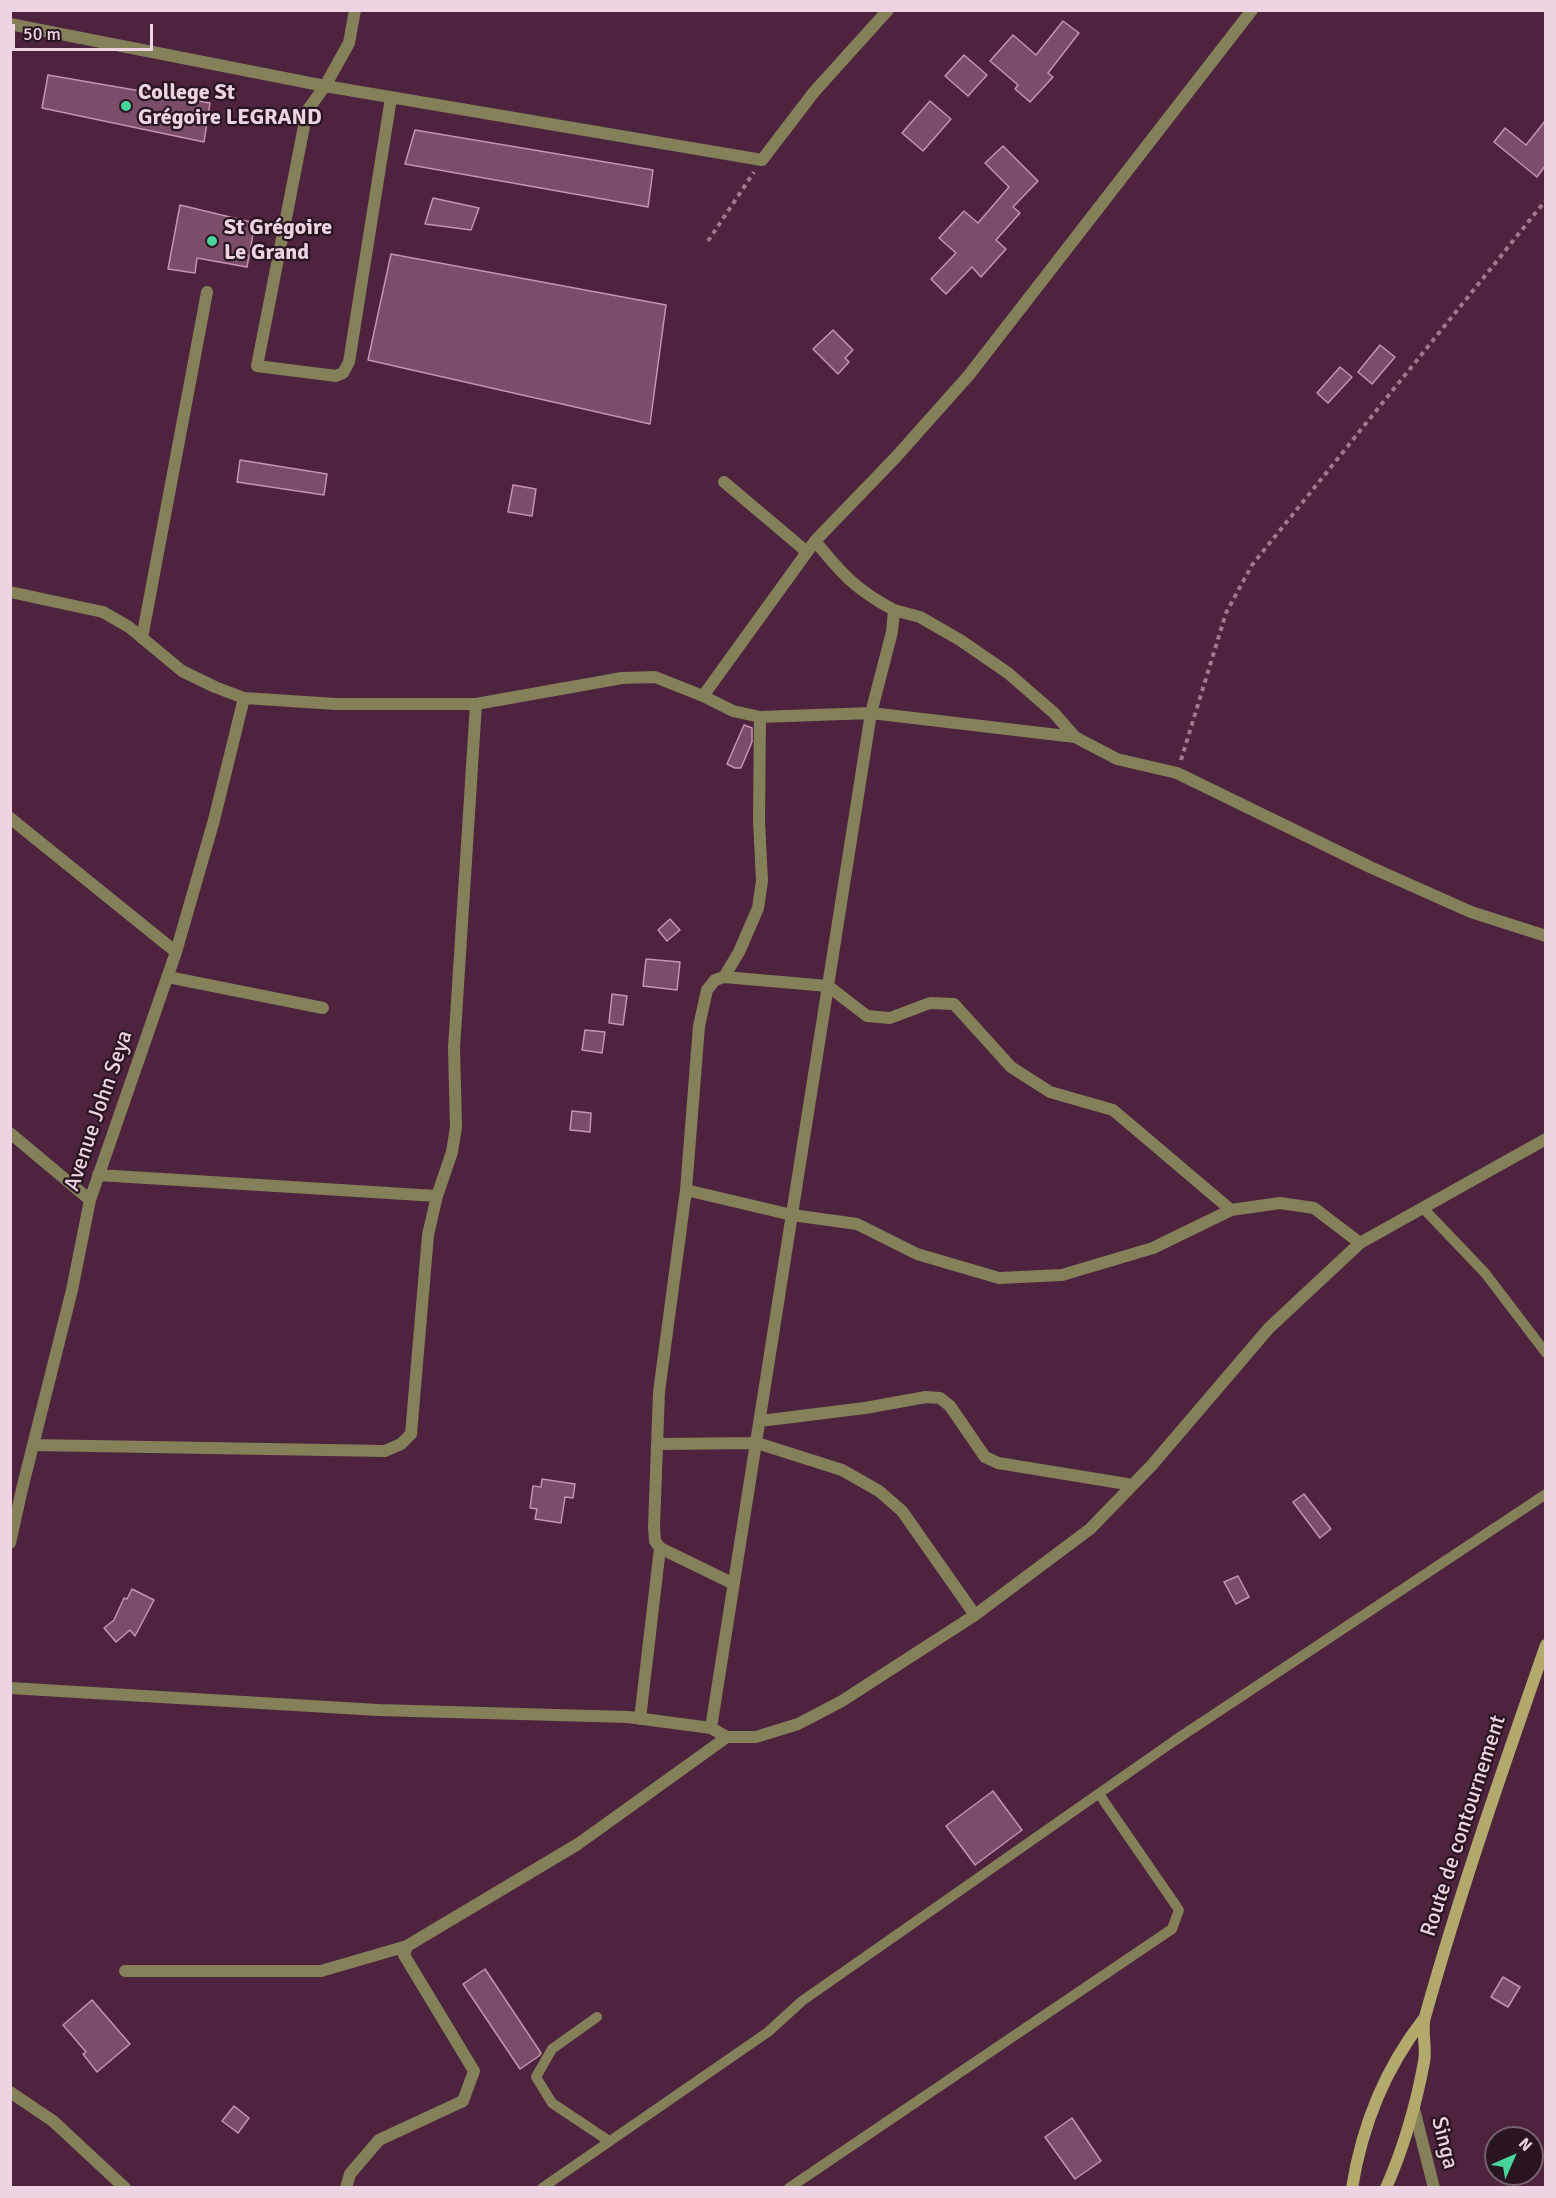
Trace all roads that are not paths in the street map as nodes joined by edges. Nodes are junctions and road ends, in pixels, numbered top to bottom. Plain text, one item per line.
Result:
1 (354, 10) edge
2 (888, 10) edge
3 (1252, 10) edge
4 (10, 24) edge
5 (325, 86) junction
6 (391, 98) junction
7 (207, 292) dead end
8 (724, 482) dead end
9 (815, 541) junction
10 (807, 552) junction
11 (10, 592) edge
12 (894, 610) junction
13 (142, 638) junction
14 (702, 696) junction
15 (244, 698) junction
16 (476, 704) junction
17 (871, 713) junction
18 (760, 717) junction
19 (1076, 736) junction
20 (10, 818) edge
21 (1545, 936) edge
22 (176, 952) junction
23 (168, 977) junction
24 (724, 977) junction
25 (828, 986) junction
26 (323, 1008) dead end
27 (10, 1133) edge
28 (1545, 1139) edge
29 (98, 1175) junction
30 (686, 1190) junction
31 (437, 1196) junction
32 (90, 1200) junction
33 (1423, 1208) junction
34 (1230, 1210) junction
35 (792, 1215) junction
36 (1360, 1243) junction
37 (1545, 1353) edge
38 (760, 1421) junction
39 (757, 1443) junction
40 (659, 1444) junction
41 (33, 1445) junction
42 (10, 1480) edge
43 (1133, 1485) junction
44 (22, 1489) junction
45 (1545, 1494) edge
46 (10, 1543) edge
47 (660, 1548) junction
48 (734, 1584) junction
49 (975, 1615) junction
50 (1545, 1646) edge
51 (10, 1688) edge
52 (640, 1719) junction
53 (711, 1728) junction
54 (727, 1737) junction
55 (1099, 1794) junction
56 (407, 1946) junction
57 (125, 1971) dead end
58 (597, 2017) dead end
59 (1424, 2020) junction
60 (10, 2092) edge
61 (1414, 2109) junction
62 (609, 2141) junction
63 (125, 2187) edge
64 (346, 2187) edge
65 (542, 2187) edge
66 (789, 2187) edge
67 (1352, 2187) edge
68 (1386, 2187) edge
69 (1434, 2187) edge

1 - 5 street
2 - 6 street
3 - 9 street
4 - 5 street
5 - 6 street
5 - 6 street
7 - 13 street
8 - 10 street
9 - 10 street
9 - 12 street
10 - 14 street
11 - 13 street
12 - 17 street
12 - 19 street
13 - 15 street
14 - 16 street
14 - 18 street
15 - 16 street
15 - 22 street, Avenue John Seya
16 - 31 street
17 - 18 street
17 - 19 street
17 - 25 street
18 - 24 street
19 - 21 street
20 - 22 street
22 - 23 street, Avenue John Seya
23 - 26 street
23 - 29 street, Avenue John Seya
24 - 25 street
24 - 30 street
25 - 34 street
25 - 35 street
27 - 32 street
28 - 33 street
29 - 31 street
29 - 32 street, Avenue John Seya
30 - 35 street
30 - 40 street
31 - 41 street
32 - 41 street, Avenue John Seya
33 - 36 street
33 - 37 lane
34 - 35 street
34 - 36 street
35 - 38 street
36 - 43 street
38 - 39 street
38 - 43 street
39 - 40 street
39 - 48 street
39 - 49 street
40 - 47 street
41 - 44 street, Avenue John Seya
42 - 44 street
43 - 49 street
44 - 46 street, Avenue John Seya
45 - 55 lane
47 - 48 street
47 - 52 street
48 - 53 street
49 - 54 street
50 - 59 street, Route de contournement
51 - 52 street
52 - 53 street
53 - 54 street
54 - 56 street
55 - 62 lane
55 - 66 lane
56 - 57 street
56 - 64 street
58 - 62 lane
59 - 61 street, Route de contournement
59 - 67 street, Route de contournement
60 - 63 street
61 - 68 street, Route de contournement
61 - 69 street, Singa
62 - 65 lane

